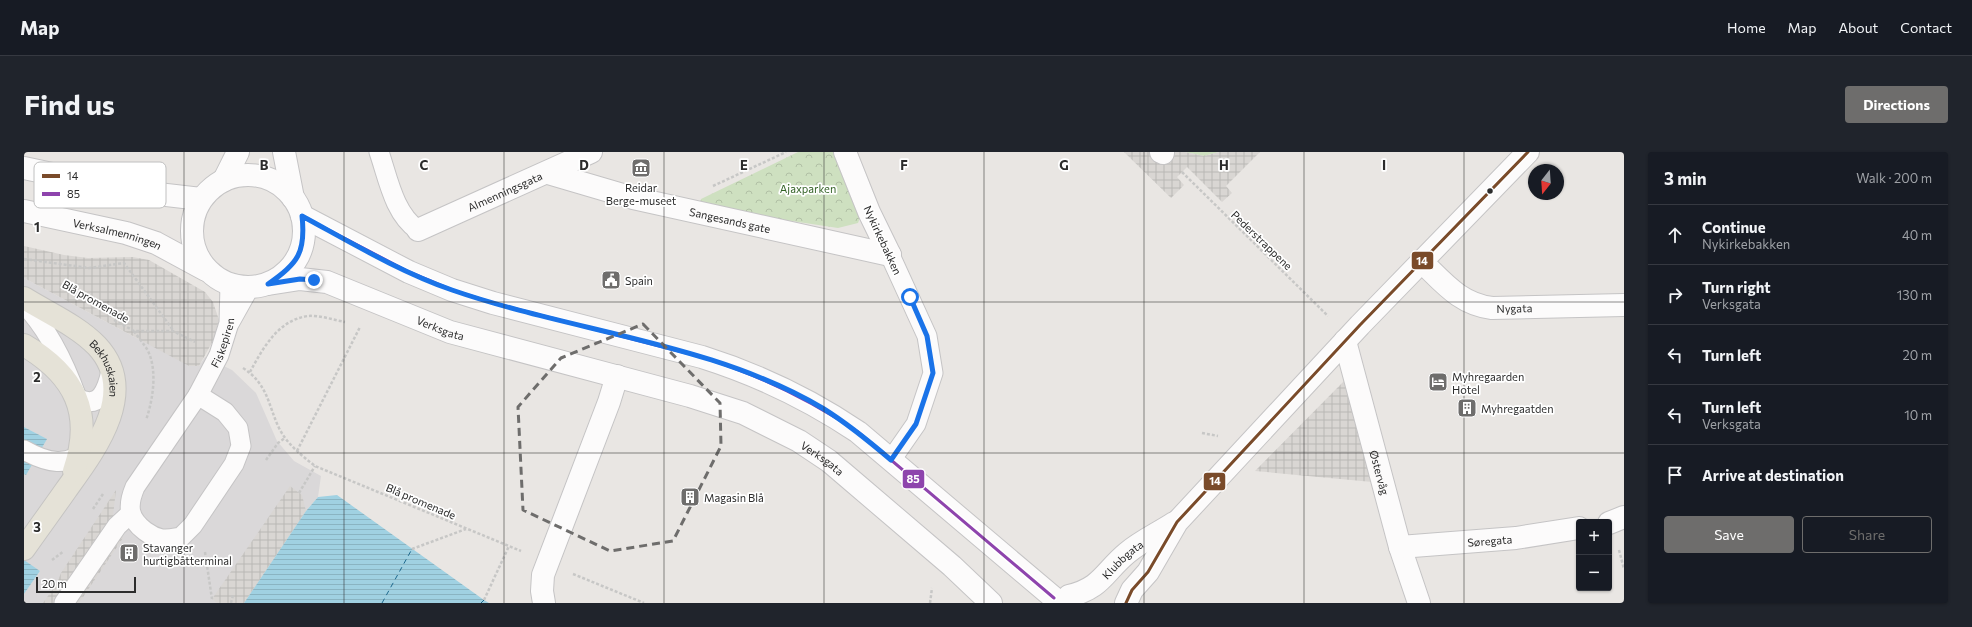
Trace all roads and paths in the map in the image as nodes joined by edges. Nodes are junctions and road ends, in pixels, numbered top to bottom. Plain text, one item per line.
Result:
1 (238, 152) edge
2 (284, 152) edge
3 (379, 152) edge
4 (591, 152) edge
5 (786, 152) edge
6 (845, 152) edge
7 (1528, 152) edge
8 (24, 168) edge
9 (34, 170) edge
10 (1182, 172) dead end
11 (548, 173) junction
12 (224, 180) junction
13 (166, 195) edge
14 (201, 199) junction
15 (298, 207) junction
16 (24, 211) edge
17 (692, 211) junction
18 (418, 230) joint
19 (890, 255) junction
20 (24, 259) edge
21 (1422, 262) junction
22 (206, 270) junction
23 (249, 286) junction
24 (24, 298) edge
25 (24, 304) edge
26 (1624, 305) edge
27 (1332, 319) dead end
28 (113, 320) dead end
29 (349, 323) dead end
30 (356, 325) dead end
31 (360, 326) junction
32 (368, 328) dead end
33 (173, 331) junction
34 (1345, 341) junction
35 (197, 343) dead end
36 (24, 345) edge
37 (241, 366) dead end
38 (111, 370) junction
39 (250, 372) junction
40 (617, 376) junction
41 (198, 395) junction
42 (77, 398) junction
43 (1202, 433) dead end
44 (103, 434) junction
45 (1218, 436) dead end
46 (24, 450) edge
47 (297, 451) junction
48 (79, 456) junction
49 (891, 460) junction
50 (316, 466) junction
51 (67, 489) junction
52 (299, 493) dead end
53 (130, 514) junction
54 (1624, 517) edge
55 (1177, 522) junction
56 (1612, 522) edge
57 (1576, 528) edge
58 (466, 529) junction
59 (509, 546) junction
60 (1400, 547) junction
61 (24, 549) edge
62 (412, 549) dead end
63 (206, 552) dead end
64 (547, 563) junction
65 (931, 589) dead end
66 (232, 595) dead end
67 (212, 599) dead end
68 (544, 599) edge
69 (1055, 599) edge
70 (484, 600) dead end
71 (64, 603) edge
72 (231, 603) edge
73 (644, 603) edge
74 (930, 603) edge
75 (991, 603) edge
76 (1090, 603) edge
77 (1126, 603) edge
78 (1419, 603) edge

1 - 12 main road
2 - 15 main road
3 - 18 lane
4 - 11 main road, Almenningsgata
5 - 17 path
6 - 19 main road, Nykirkebakken
7 - 21 main road, Klubbgata
8 - 9 main road
10 - 27 path, Pederstrappene
11 - 17 main road, Sangesands gate
11 - 18 main road, Almenningsgata
12 - 14 main road
12 - 15 main road
13 - 14 main road
14 - 22 main road
15 - 23 main road
15 - 49 main road
16 - 22 main road, Verksalmenningen
17 - 19 main road, Sangesands gate
19 - 49 lane, Nykirkebakken
20 - 33 path
21 - 26 main road, Nygata
21 - 34 main road, Klubbgata
22 - 23 main road
23 - 40 main road, Verksgata
23 - 41 lane, Fiskepiren
24 - 38 main road, Bekhuskaien
25 - 42 lane
28 - 33 path, Blå promenade
29 - 39 path
30 - 31 path
31 - 32 path
31 - 47 path
33 - 35 path, Blå promenade
34 - 55 main road, Klubbgata
34 - 60 main road, Østervåg
36 - 42 main road, Bekhuskaien
37 - 39 path, Blå promenade
38 - 42 lane
38 - 44 main road, Bekhuskaien
39 - 47 path, Blå promenade
40 - 64 main road
40 - 75 main road, Verksgata
41 - 53 lane, Fiskepiren
41 - 53 lane
42 - 48 main road, Bekhuskaien
43 - 45 path
44 - 48 lane
44 - 51 main road, Bekhuskaien
46 - 48 lane
47 - 50 path, Blå promenade
48 - 51 main road, Bekhuskaien
49 - 69 main road
50 - 52 path
50 - 58 path, Blå promenade
51 - 61 main road, Bekhuskaien
53 - 71 lane
54 - 56 main road
55 - 69 main road, Klubbgata
55 - 77 main road, Klubbgata
57 - 60 main road, Søregata
58 - 59 path, Blå promenade
58 - 62 path
59 - 64 path, Blå promenade
59 - 70 path
60 - 78 main road, Østervåg
63 - 67 path
64 - 68 main road
64 - 73 path, Blå promenade
65 - 74 path
66 - 72 path
69 - 76 main road

